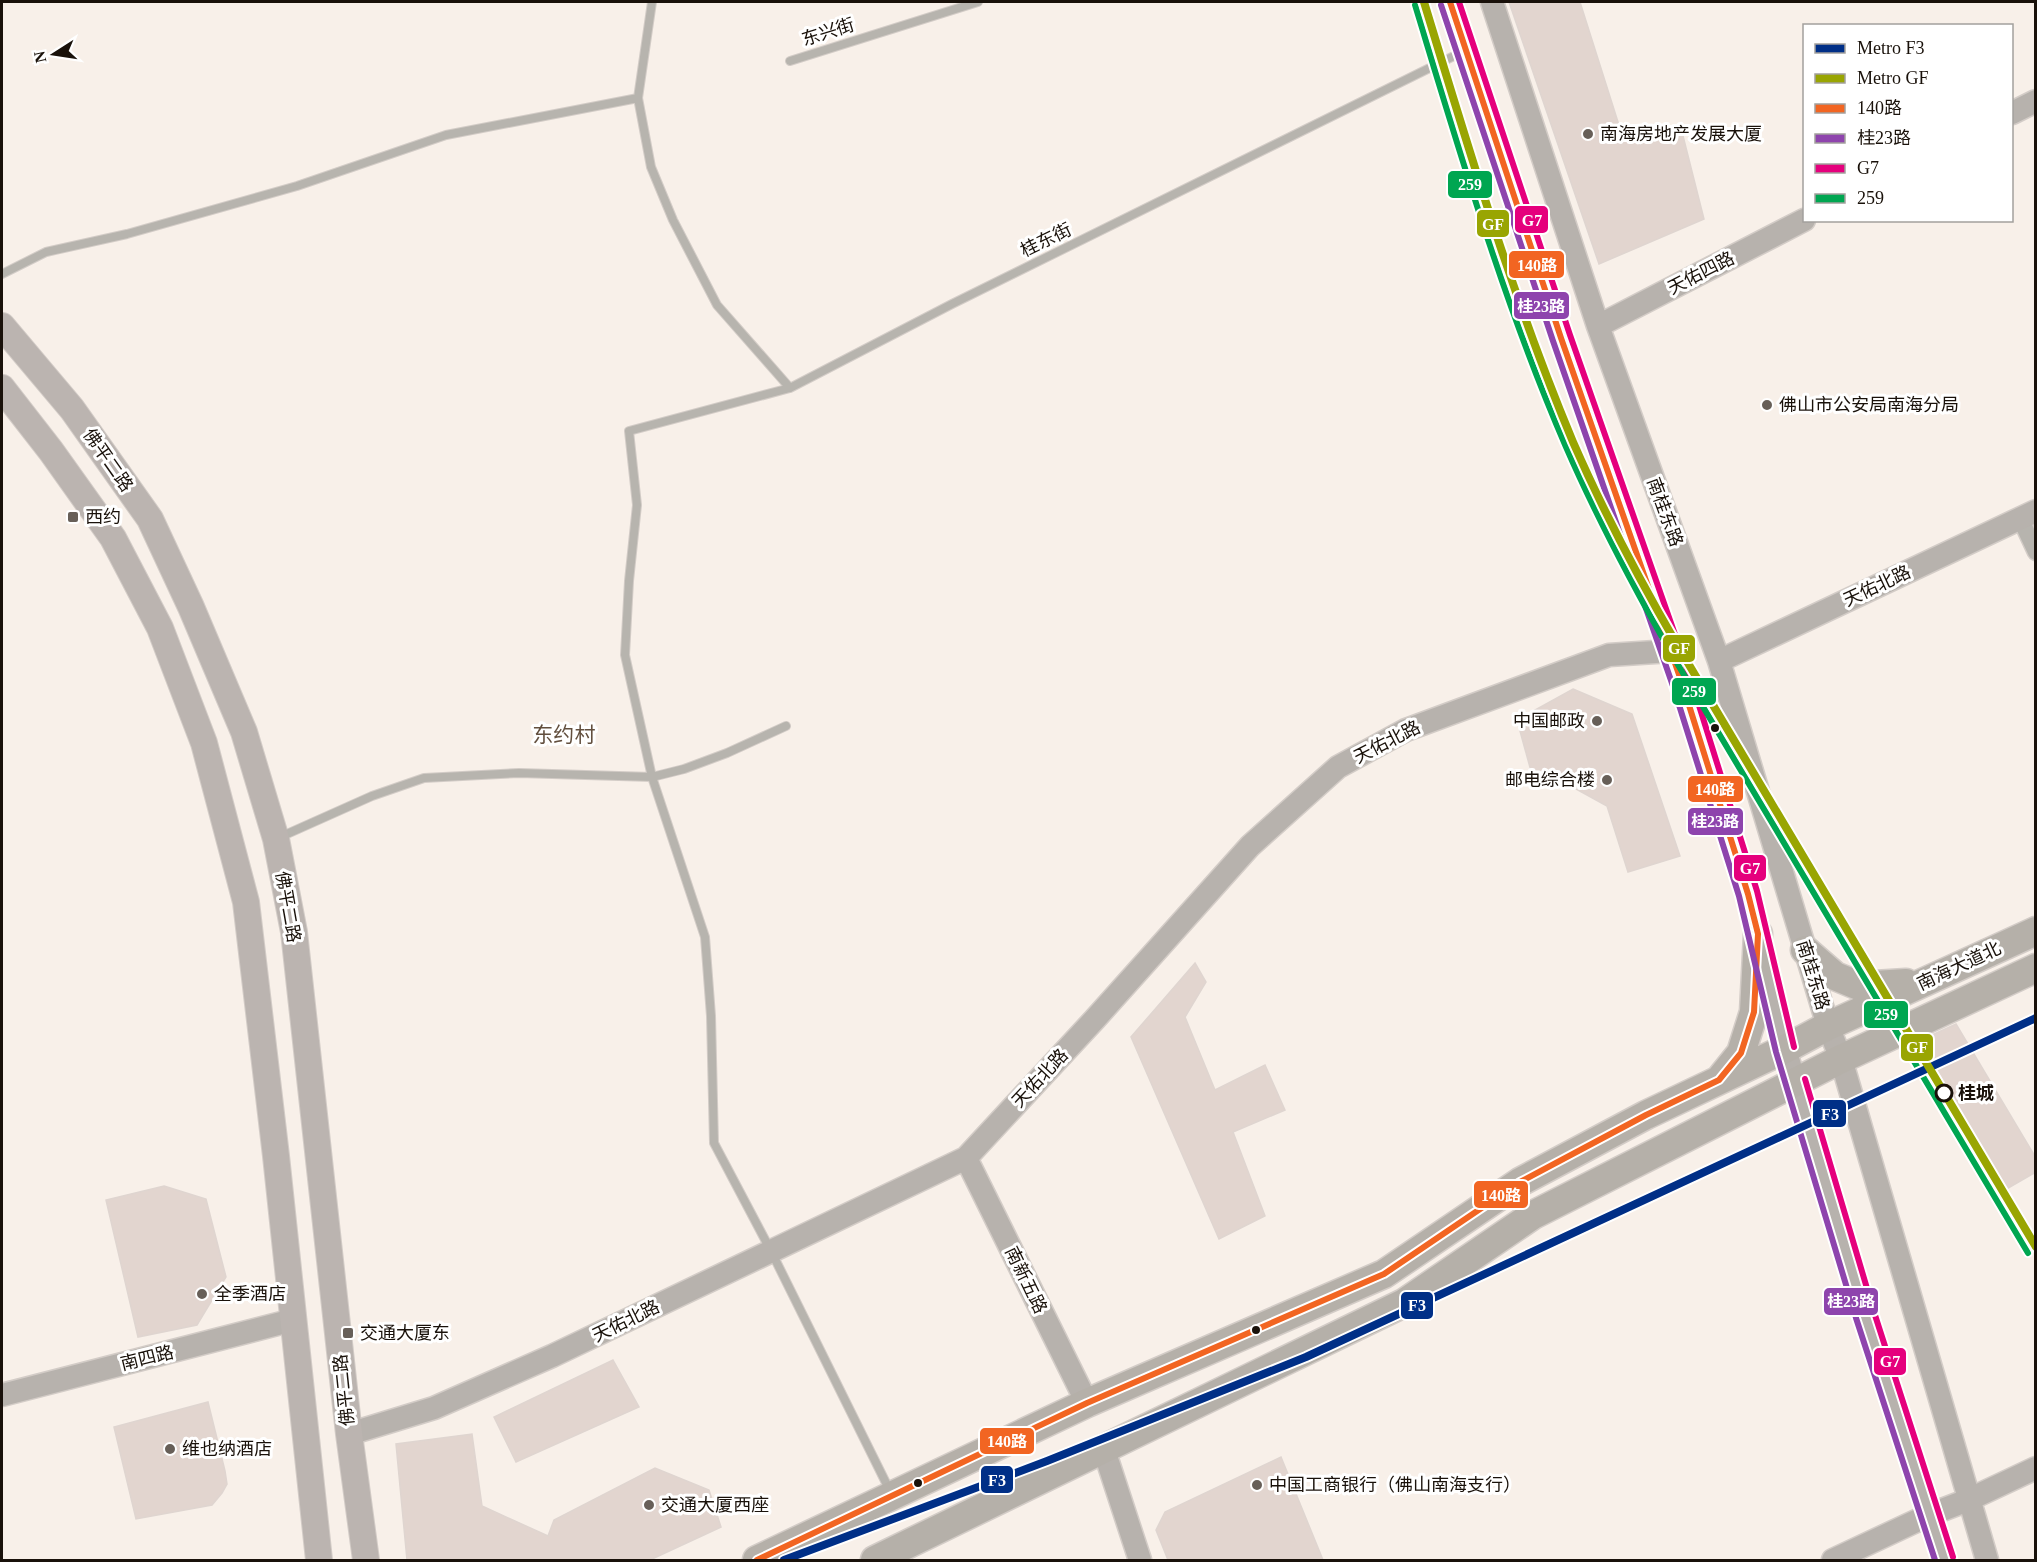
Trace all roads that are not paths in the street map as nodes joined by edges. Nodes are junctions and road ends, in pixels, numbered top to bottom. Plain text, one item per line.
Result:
1 (652, 2) edge
2 (978, 2) edge
3 (1450, 2) edge
4 (1492, 2) edge
5 (1467, 50) junction
6 (790, 61) dead end
7 (638, 98) junction
8 (2036, 101) edge
9 (2013, 112) edge
10 (1803, 221) edge
11 (2, 274) edge
12 (2, 326) edge
13 (1598, 326) junction
14 (2, 388) edge
15 (790, 388) junction
16 (2028, 514) edge
17 (2036, 552) edge
18 (1671, 651) junction
19 (1719, 661) junction
20 (786, 726) dead end
21 (652, 777) junction
22 (276, 839) junction
23 (2036, 931) edge
24 (1758, 934) junction
25 (1805, 950) junction
26 (2036, 968) edge
27 (1948, 971) junction
28 (1828, 1026) junction
29 (1785, 1049) junction
30 (1841, 1059) junction
31 (1719, 1080) junction
32 (1796, 1082) junction
33 (966, 1158) junction
34 (771, 1251) junction
35 (293, 1320) junction
36 (2, 1395) edge
37 (1086, 1403) junction
38 (349, 1434) junction
39 (1104, 1450) junction
40 (2036, 1468) edge
41 (892, 1496) junction
42 (1968, 1500) junction
43 (1929, 1515) junction
44 (319, 1560) edge
45 (366, 1560) edge
46 (757, 1560) edge
47 (874, 1560) edge
48 (1140, 1560) edge
49 (1833, 1560) edge
50 (1944, 1560) edge
51 (1987, 1560) edge

1 - 7 lane
2 - 6 lane, 东兴街
3 - 5 main road
4 - 13 main road, 南桂东路
5 - 15 lane, 桂东街
5 - 18 main road
7 - 11 lane
7 - 15 lane
8 - 9 main road
10 - 13 main road, 天佑四路
12 - 22 main road, 佛平二路
13 - 19 main road, 南桂东路
14 - 35 main road
15 - 21 lane, 桂东街
16 - 17 street
16 - 19 main road, 天佑北路
18 - 24 main road
18 - 33 main road, 天佑北路
19 - 25 main road, 南桂东路
20 - 21 lane
21 - 22 lane
21 - 34 lane
22 - 38 main road, 佛平二路
23 - 27 highway, 南海大道北
24 - 29 main road
24 - 31 highway
25 - 27 highway
25 - 28 main road, 南桂东路
26 - 30 highway, 南海大道北
27 - 28 highway, 南海大道北
28 - 29 highway, 南海大道北
28 - 30 main road, 南桂东路
29 - 31 highway, 南海大道北
29 - 32 main road
30 - 32 highway, 南海大道北
30 - 42 main road, 南桂东路
31 - 37 highway, 南海大道北
32 - 39 highway, 南海大道北
32 - 43 main road
33 - 34 main road, 天佑北路
33 - 37 main road, 南新五路
34 - 38 main road, 天佑北路
34 - 41 lane
35 - 36 main road, 南四路
35 - 44 main road
37 - 41 highway, 南海大道北
38 - 45 main road, 佛平二路
39 - 47 highway, 南海大道北
39 - 48 main road
40 - 42 main road
41 - 46 highway, 南海大道北
42 - 43 main road
42 - 51 main road, 南桂东路
43 - 49 main road
43 - 50 main road

